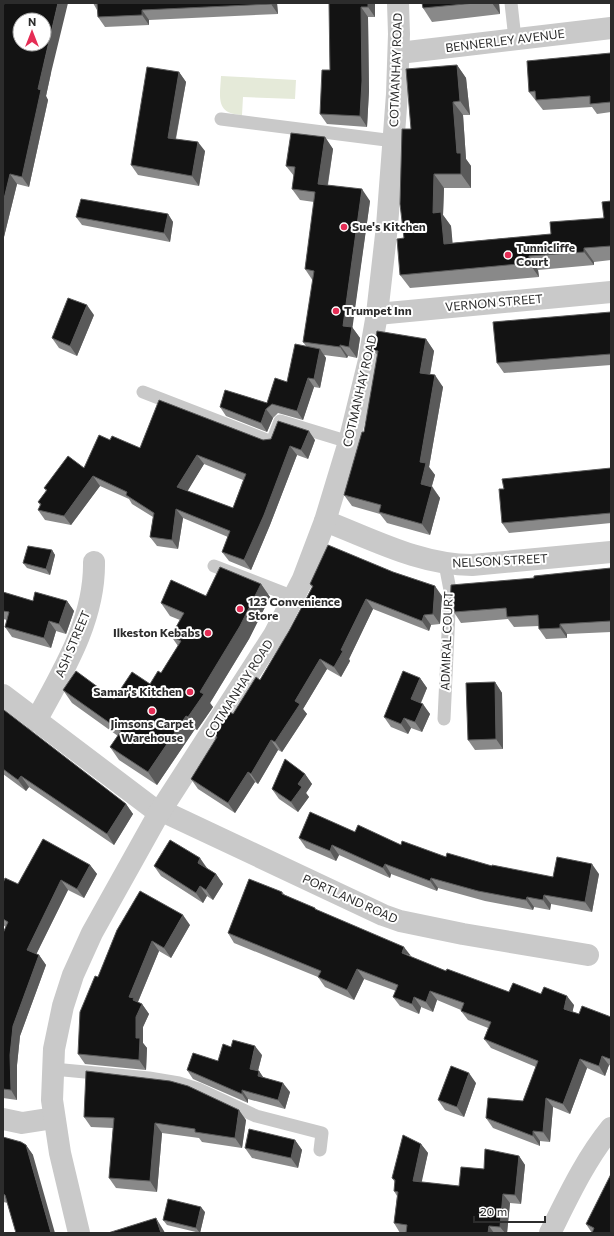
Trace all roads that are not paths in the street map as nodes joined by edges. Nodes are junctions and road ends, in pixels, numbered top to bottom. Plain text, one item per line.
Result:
1 (398, 3) edge
2 (511, 3) edge
3 (611, 28) edge
4 (515, 39) junction
5 (399, 53) junction
6 (220, 119) dead end
7 (394, 141) junction
8 (611, 292) edge
9 (377, 314) junction
10 (143, 392) dead end
11 (349, 442) junction
12 (325, 520) junction
13 (611, 552) edge
14 (94, 562) dead end
15 (445, 564) junction
16 (214, 566) dead end
17 (294, 597) junction
18 (3, 695) edge
19 (444, 719) dead end
20 (36, 720) junction
21 (159, 811) junction
22 (588, 955) dead end
23 (53, 1069) junction
24 (54, 1118) junction
25 (3, 1119) edge
26 (611, 1128) edge
27 (320, 1150) dead end
28 (79, 1233) edge
29 (550, 1233) edge

1 - 5 street, COTMANHAY ROAD
2 - 4 lane
3 - 4 street, BENNERLEY AVENUE
4 - 5 street, BENNERLEY AVENUE
5 - 7 street, COTMANHAY ROAD
6 - 7 lane
7 - 9 street, COTMANHAY ROAD
8 - 9 street, VERNON STREET
9 - 11 street, COTMANHAY ROAD
10 - 11 lane
11 - 12 street, COTMANHAY ROAD
12 - 15 street, NELSON STREET
12 - 17 street, COTMANHAY ROAD
13 - 15 street, NELSON STREET
14 - 20 street, ASH STREET
15 - 19 lane, ADMIRAL COURT
16 - 17 lane
17 - 21 street, COTMANHAY ROAD
18 - 20 street
20 - 21 street
21 - 22 street, PORTLAND ROAD
21 - 23 street, COTMANHAY ROAD
23 - 24 street, COTMANHAY ROAD
23 - 27 lane
24 - 25 street
24 - 28 street, COTMANHAY ROAD
26 - 29 street

